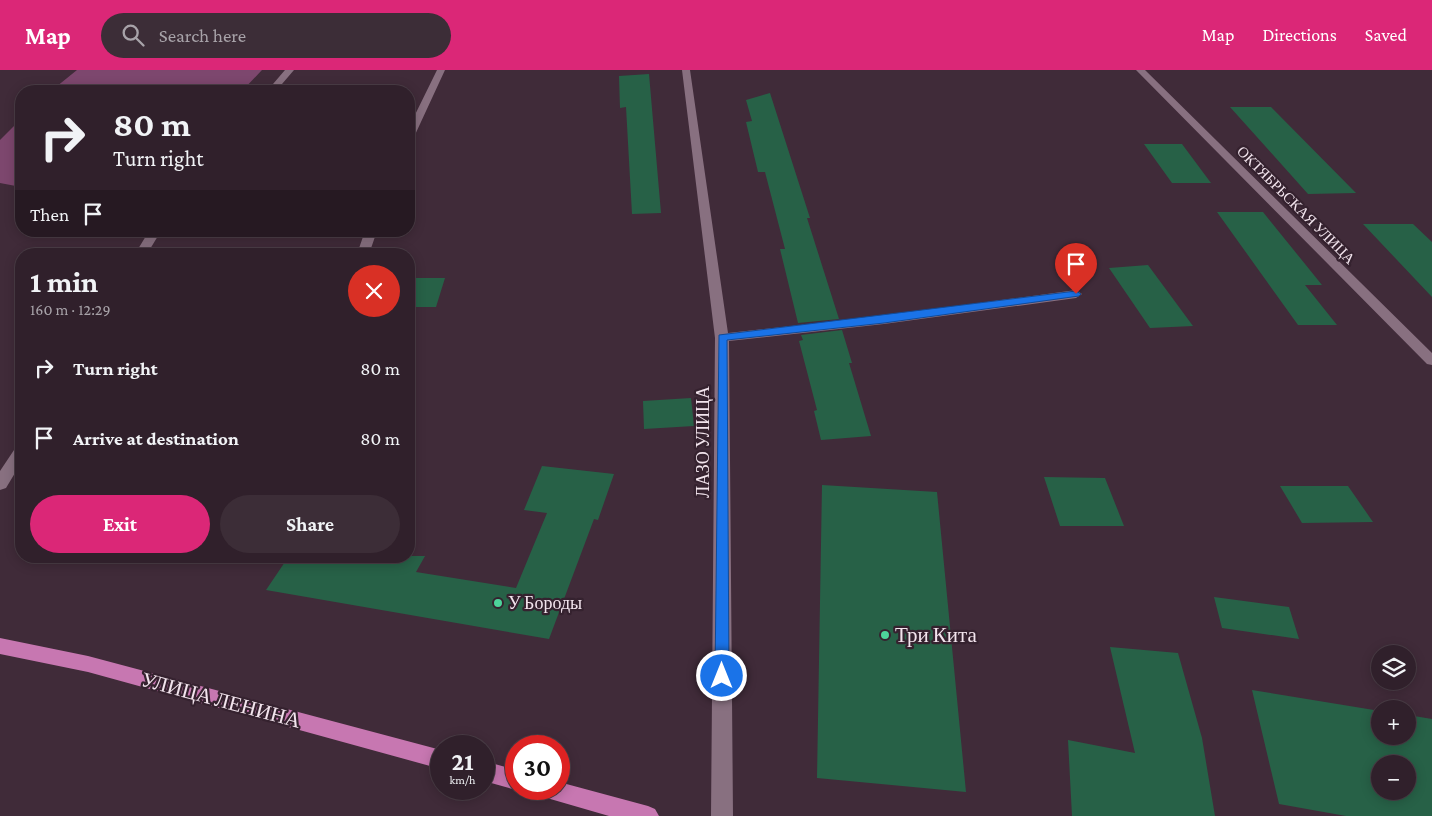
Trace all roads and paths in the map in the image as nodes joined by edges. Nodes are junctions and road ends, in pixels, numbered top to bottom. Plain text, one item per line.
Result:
1 (290, 70) edge
2 (441, 70) edge
3 (686, 70) edge
4 (1140, 70) edge
5 (276, 85) edge
6 (415, 124) edge
7 (151, 237) edge
8 (145, 248) edge
9 (1076, 294) dead end
10 (722, 338) junction
11 (1432, 361) edge
12 (15, 460) edge
13 (0, 484) edge
14 (0, 646) edge
15 (430, 757) edge
16 (570, 795) edge
17 (648, 816) edge
18 (722, 816) edge

1 - 5 street
2 - 6 street
3 - 10 street, ЛАЗО УЛИЦА
4 - 11 street, ОКТЯБРЬСКАЯ УЛИЦА
7 - 8 street
9 - 10 street
10 - 18 street, ЛАЗО УЛИЦА
12 - 13 street
14 - 15 main road, УЛИЦА ЛЕНИНА
16 - 17 main road

